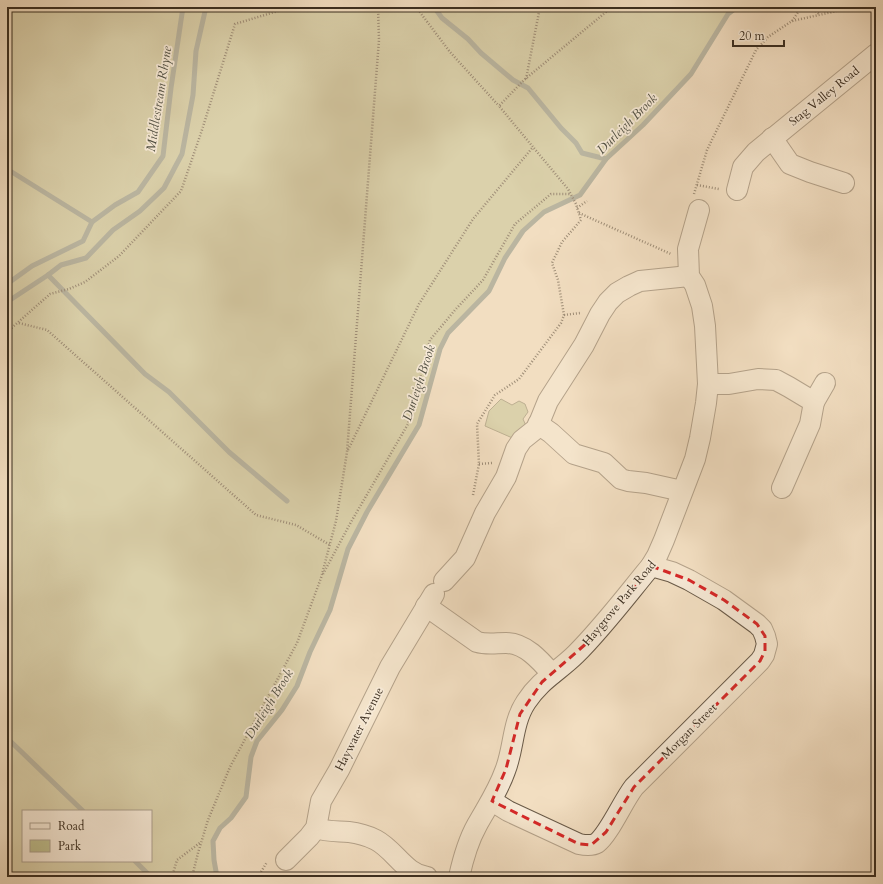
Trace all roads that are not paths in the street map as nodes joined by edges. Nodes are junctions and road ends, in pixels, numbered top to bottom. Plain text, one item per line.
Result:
1 (876, 54) edge
2 (772, 138) junction
3 (844, 183) dead end
4 (737, 190) dead end
5 (699, 210) road end
6 (689, 267) junction
7 (825, 383) dead end
8 (708, 384) junction
9 (814, 402) junction
10 (538, 424) junction
11 (782, 488) dead end
12 (682, 491) junction
13 (651, 566) junction
14 (435, 594) junction
15 (552, 674) junction
16 (492, 801) junction
17 (316, 828) junction
18 (278, 859) road end
19 (427, 877) edge
20 (460, 877) edge

1 - 2 street, Stag Valley Road
2 - 3 street
2 - 4 street, Stag Valley Road
5 - 6 street
6 - 8 street, Haygrove Park Road
6 - 10 street
7 - 9 street
8 - 9 street
8 - 12 street, Haygrove Park Road
9 - 11 street
10 - 12 street
10 - 14 street, Haywater Avenue
12 - 13 street, Haygrove Park Road
13 - 15 street, Haygrove Park Road
13 - 16 street, Morgan Street
14 - 15 street
14 - 17 street, Haywater Avenue
15 - 16 street, Haygrove Park Road
16 - 20 street, Haygrove Park Road
17 - 18 street, Haywater Avenue
17 - 19 street

